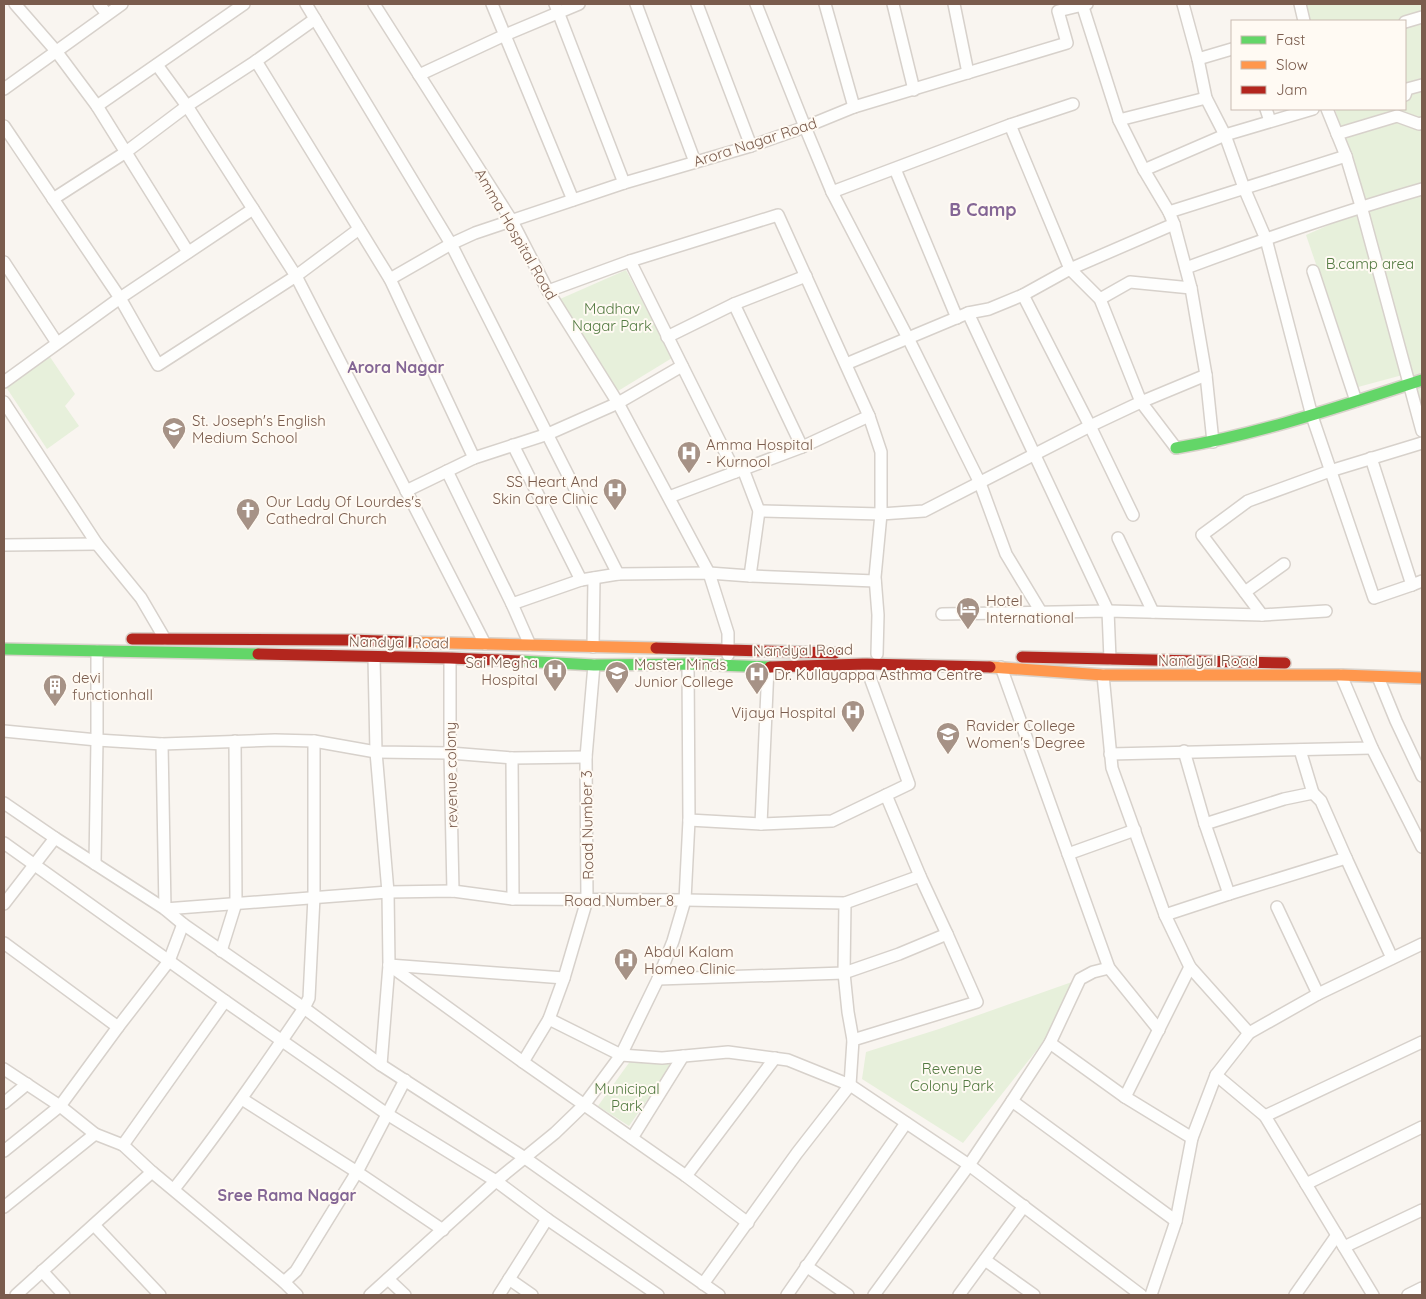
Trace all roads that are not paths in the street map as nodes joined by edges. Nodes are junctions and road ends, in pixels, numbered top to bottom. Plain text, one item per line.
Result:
1 (15, 4) edge
2 (99, 4) edge
3 (122, 4) edge
4 (244, 4) edge
5 (306, 4) edge
6 (374, 4) edge
7 (492, 4) edge
8 (579, 4) edge
9 (636, 4) edge
10 (698, 4) edge
11 (756, 4) edge
12 (825, 4) edge
13 (893, 4) edge
14 (954, 4) edge
15 (1084, 4) edge
16 (1183, 4) edge
17 (1300, 4) edge
18 (557, 8) edge
19 (1057, 8) edge
20 (107, 14) junction
21 (1422, 17) edge
22 (315, 19) junction
23 (1304, 20) edge
24 (1406, 22) edge
25 (505, 35) junction
26 (1231, 49) edge
27 (56, 51) junction
28 (1198, 59) junction
29 (256, 60) junction
30 (157, 65) junction
31 (968, 73) junction
32 (419, 75) junction
33 (1422, 77) edge
34 (1406, 82) edge
35 (1422, 85) edge
36 (4, 89) edge
37 (914, 90) junction
38 (1406, 92) edge
39 (1206, 98) junction
40 (1073, 104) dead end
41 (98, 106) junction
42 (187, 106) junction
43 (854, 107) junction
44 (1266, 110) edge
45 (1309, 110) edge
46 (1328, 110) edge
47 (1398, 112) edge
48 (1119, 120) junction
49 (1270, 121) junction
50 (1422, 123) edge
51 (1010, 125) junction
52 (4, 126) edge
53 (805, 127) junction
54 (1337, 134) junction
55 (1225, 135) junction
56 (751, 146) junction
57 (126, 152) junction
58 (1346, 156) junction
59 (695, 162) junction
60 (895, 169) junction
61 (1144, 170) junction
62 (624, 183) junction
63 (1244, 188) junction
64 (1422, 189) edge
65 (832, 192) junction
66 (53, 198) junction
67 (573, 200) junction
68 (1361, 206) junction
69 (253, 208) junction
70 (1170, 212) junction
71 (512, 221) junction
72 (1174, 224) junction
73 (359, 229) junction
74 (1266, 239) junction
75 (451, 244) junction
76 (188, 252) junction
77 (630, 261) junction
78 (4, 262) edge
79 (1186, 268) junction
80 (1070, 270) junction
81 (1313, 270) dead end
82 (296, 276) junction
83 (806, 276) junction
84 (390, 279) junction
85 (1191, 288) junction
86 (548, 291) junction
87 (1023, 295) junction
88 (120, 298) junction
89 (1100, 299) junction
90 (734, 304) junction
91 (968, 313) junction
92 (956, 318) junction
93 (667, 337) junction
94 (908, 338) junction
95 (57, 343) junction
96 (846, 364) junction
97 (682, 366) junction
98 (1206, 375) junction
99 (1422, 380) edge
100 (4, 382) edge
101 (1409, 384) junction
102 (1356, 401) junction
103 (4, 402) edge
104 (1141, 402) junction
105 (618, 403) junction
106 (869, 416) junction
107 (1312, 416) junction
108 (1090, 426) junction
109 (1422, 430) edge
110 (548, 434) junction
111 (1213, 442) junction
112 (1422, 443) edge
113 (513, 445) junction
114 (802, 448) junction
115 (1176, 448) joint
116 (1035, 455) junction
117 (474, 458) junction
118 (1371, 458) junction
119 (739, 470) junction
120 (448, 471) junction
121 (1330, 471) junction
122 (980, 483) junction
123 (406, 491) junction
124 (669, 497) junction
125 (759, 511) junction
126 (881, 514) junction
127 (1133, 514) dead end
128 (4, 535) edge
129 (1118, 538) dead end
130 (97, 544) junction
131 (7, 545) edge
132 (1284, 564) dead end
133 (709, 573) junction
134 (618, 574) junction
135 (750, 576) junction
136 (594, 578) junction
137 (581, 580) junction
138 (875, 581) junction
139 (1417, 583) edge
140 (1245, 592) junction
141 (512, 604) junction
142 (1108, 611) junction
143 (1326, 611) dead end
144 (1041, 612) junction
145 (1153, 612) junction
146 (942, 614) dead end
147 (1262, 615) junction
148 (118, 639) dead end
149 (165, 639) junction
150 (485, 644) junction
151 (530, 645) junction
152 (593, 647) junction
153 (4, 649) edge
154 (729, 650) junction
155 (97, 651) junction
156 (877, 654) junction
157 (374, 657) junction
158 (450, 658) junction
159 (995, 659) junction
160 (1110, 659) junction
161 (1294, 663) dead end
162 (688, 664) junction
163 (865, 664) junction
164 (1333, 664) dead end
165 (1362, 664) dead end
166 (594, 665) junction
167 (727, 666) junction
168 (768, 666) junction
169 (1103, 675) junction
170 (1342, 675) junction
171 (1378, 677) junction
172 (1422, 678) edge
173 (4, 731) edge
174 (97, 740) junction
175 (235, 741) junction
176 (314, 742) junction
177 (162, 744) junction
178 (1372, 748) junction
179 (1300, 750) junction
180 (376, 752) junction
181 (1184, 752) junction
182 (450, 753) junction
183 (1110, 754) junction
184 (586, 757) junction
185 (512, 758) junction
186 (1422, 776) edge
187 (1314, 793) junction
188 (886, 795) junction
189 (4, 803) edge
190 (689, 820) junction
191 (761, 824) junction
192 (1205, 824) junction
193 (1135, 830) junction
194 (55, 838) junction
195 (4, 843) edge
196 (1422, 847) edge
197 (1068, 854) junction
198 (1346, 858) junction
199 (34, 864) junction
200 (95, 864) junction
201 (920, 876) junction
202 (454, 891) junction
203 (388, 892) junction
204 (1229, 894) junction
205 (314, 898) junction
206 (512, 899) junction
207 (587, 900) junction
208 (685, 900) junction
209 (845, 902) junction
210 (236, 903) junction
211 (4, 904) edge
212 (1277, 907) dead end
213 (165, 909) junction
214 (1165, 915) junction
215 (184, 924) junction
216 (947, 934) junction
217 (4, 943) edge
218 (1422, 944) edge
219 (222, 951) junction
220 (1392, 958) junction
221 (169, 961) junction
222 (389, 966) junction
223 (1190, 967) junction
224 (1108, 968) junction
225 (844, 973) junction
226 (564, 978) junction
227 (658, 979) junction
228 (1318, 994) junction
229 (225, 1001) junction
230 (304, 1008) junction
231 (549, 1019) junction
232 (118, 1027) junction
233 (1159, 1030) junction
234 (1249, 1033) junction
235 (852, 1040) junction
236 (282, 1041) junction
237 (1050, 1043) junction
238 (1421, 1044) edge
239 (622, 1055) junction
240 (683, 1056) junction
241 (775, 1058) junction
242 (523, 1062) junction
243 (381, 1065) junction
244 (4, 1069) edge
245 (1216, 1075) junction
246 (405, 1080) junction
247 (27, 1084) junction
248 (850, 1085) junction
249 (1125, 1097) junction
250 (242, 1099) junction
251 (1012, 1101) junction
252 (4, 1103) edge
253 (584, 1105) junction
254 (60, 1106) junction
255 (387, 1114) junction
256 (1264, 1116) junction
257 (906, 1123) junction
258 (1422, 1127) edge
259 (95, 1134) junction
260 (632, 1138) junction
261 (1192, 1138) junction
262 (123, 1145) junction
263 (4, 1151) edge
264 (525, 1158) junction
265 (968, 1165) junction
266 (152, 1172) junction
267 (357, 1172) junction
268 (686, 1176) junction
269 (496, 1181) junction
270 (1306, 1184) junction
271 (174, 1189) junction
272 (1024, 1206) junction
273 (4, 1207) edge
274 (1422, 1210) edge
275 (547, 1219) junction
276 (1176, 1220) junction
277 (748, 1223) junction
278 (94, 1225) junction
279 (443, 1230) junction
280 (1337, 1235) junction
281 (1344, 1247) junction
282 (985, 1260) junction
283 (806, 1266) junction
284 (42, 1272) junction
285 (509, 1279) junction
286 (388, 1280) junction
287 (284, 1282) junction
288 (703, 1284) junction
289 (1422, 1288) edge
290 (16, 1295) edge
291 (64, 1295) edge
292 (160, 1295) edge
293 (297, 1295) edge
294 (370, 1295) edge
295 (405, 1295) edge
296 (499, 1295) edge
297 (532, 1295) edge
298 (658, 1295) edge
299 (719, 1295) edge
300 (787, 1295) edge
301 (848, 1295) edge
302 (874, 1295) edge
303 (959, 1295) edge
304 (1034, 1295) edge
305 (1141, 1295) edge
306 (1151, 1295) edge
307 (1295, 1295) edge
308 (1373, 1295) edge
309 (1408, 1295) edge

1 - 27 street
2 - 20 street
3 - 20 street
4 - 30 street
5 - 22 street
6 - 32 street, Amma Hospital Road
7 - 25 street
8 - 18 street
9 - 59 street
10 - 56 street
11 - 53 street
12 - 43 street
13 - 37 street
14 - 31 street
15 - 19 street, Arora Nagar Road
15 - 48 street
16 - 28 street
17 - 23 street
18 - 25 street
18 - 62 street
19 - 31 street, Arora Nagar Road
20 - 27 street
21 - 24 street
22 - 29 street
22 - 75 street
25 - 32 street
25 - 67 street
26 - 28 street
27 - 36 street
27 - 41 street
28 - 39 street
29 - 42 street
29 - 73 street
30 - 41 street
30 - 42 street
31 - 37 street, Arora Nagar Road
32 - 71 street, Amma Hospital Road
33 - 34 street
35 - 38 street
37 - 43 street, Arora Nagar Road
39 - 48 street
39 - 55 street
40 - 51 street
41 - 57 street
42 - 57 street
42 - 69 street
43 - 53 street, Arora Nagar Road
44 - 49 street
45 - 49 street
46 - 54 street
47 - 50 street
47 - 54 street
48 - 61 street
49 - 55 street
51 - 60 street
51 - 80 street
52 - 66 street
53 - 56 street, Arora Nagar Road
53 - 65 street
54 - 58 street
55 - 61 street
55 - 63 street
56 - 59 street, Arora Nagar Road
57 - 66 street
57 - 76 street
58 - 63 street
58 - 68 street
59 - 62 street, Arora Nagar Road
60 - 65 street
60 - 92 street
61 - 70 street
62 - 67 street, Arora Nagar Road
63 - 70 street
63 - 74 street
64 - 68 street
65 - 94 street
66 - 88 street
67 - 71 street, Arora Nagar Road
68 - 74 street
68 - 101 street
69 - 76 street
69 - 82 street
70 - 72 street
71 - 75 street, Arora Nagar Road
71 - 86 street, Amma Hospital Road
72 - 79 street
72 - 80 street
73 - 82 street
73 - 84 street
74 - 79 street
74 - 107 street
75 - 84 street, Arora Nagar Road
75 - 110 street
76 - 88 street
77 - 83 street
77 - 86 street
77 - 93 street
78 - 95 street
79 - 85 street
80 - 87 street
80 - 89 street
81 - 102 street
82 - 88 street
82 - 123 street
83 - 90 street
83 - 96 street
84 - 117 street
85 - 89 street
85 - 98 street
86 - 105 street, Amma Hospital Road
87 - 91 street
87 - 108 street
88 - 95 street
89 - 104 street
90 - 93 street
90 - 114 street
91 - 92 street
91 - 116 street
92 - 94 street
93 - 97 street
94 - 96 street
94 - 122 street
95 - 100 street
96 - 106 street
97 - 105 street
97 - 119 street
98 - 104 street
98 - 111 street
99 - 101 main road
101 - 102 main road
101 - 109 street
102 - 107 main road
103 - 130 street
104 - 108 street
104 - 115 street
105 - 110 street
105 - 124 street, Amma Hospital Road
106 - 114 street
106 - 126 street
107 - 111 main road
107 - 121 street
108 - 116 street
108 - 127 street
110 - 113 street
110 - 134 street
111 - 115 main road
112 - 118 street
113 - 117 street
113 - 137 street
114 - 119 street
116 - 122 street
116 - 142 street
117 - 120 street
118 - 121 street
118 - 139 street
119 - 124 street
119 - 125 street
120 - 123 street
120 - 141 street
121 - 139 street
121 - 140 street
122 - 126 street
122 - 144 street
123 - 150 street
124 - 133 street, Amma Hospital Road
125 - 126 street
125 - 135 street
126 - 138 street
128 - 131 street
129 - 145 street
130 - 131 street
130 - 149 street
132 - 140 street
133 - 134 street
133 - 135 street
133 - 154 street
134 - 136 street
135 - 138 street
136 - 137 street
136 - 152 street
137 - 141 street
138 - 156 street
140 - 147 street
141 - 151 street
142 - 144 street
142 - 145 street
142 - 160 street
143 - 147 street
144 - 146 street
145 - 147 street
148 - 149 main road, Nandyal Road
149 - 150 main road, Nandyal Road
150 - 151 main road, Nandyal Road
151 - 152 main road, Nandyal Road
152 - 154 main road, Nandyal Road
153 - 155 main road, Nandyal Road
154 - 156 main road, Nandyal Road
154 - 167 street
155 - 157 main road, Nandyal Road
155 - 174 street
156 - 159 main road, Nandyal Road
157 - 158 main road, Nandyal Road
157 - 180 street
158 - 166 main road, Nandyal Road
158 - 182 street, revenue colony
159 - 160 main road, Nandyal Road
159 - 163 main road, Nandyal Road
159 - 169 main road, Nandyal Road
159 - 197 street
160 - 161 main road, Nandyal Road
162 - 166 main road, Nandyal Road
162 - 167 main road, Nandyal Road
162 - 190 street
163 - 168 main road, Nandyal Road
163 - 188 street
164 - 165 main road
166 - 184 street, Road Number 3
167 - 168 main road, Nandyal Road
168 - 191 street
169 - 170 main road, Nandyal Road
169 - 183 street
170 - 171 main road, Nandyal Road
170 - 178 street
171 - 172 main road, Nandyal Road
171 - 186 street
173 - 174 street
174 - 177 street
174 - 200 street
175 - 176 street
175 - 177 street
175 - 210 street
176 - 180 street
176 - 205 street
177 - 213 street
178 - 179 street
178 - 196 street
179 - 181 street
179 - 187 street
180 - 182 street
180 - 203 street
181 - 183 street
181 - 192 street
182 - 185 street
182 - 202 street, revenue colony
183 - 193 street
184 - 185 street
184 - 207 street, Road Number 3
185 - 206 street
187 - 192 street
187 - 198 street
188 - 191 street
188 - 201 street
189 - 194 street
190 - 191 street
190 - 208 street
192 - 204 street
193 - 197 street
193 - 214 street
194 - 199 street
194 - 200 street
195 - 199 street
197 - 224 street
198 - 204 street
198 - 220 street
199 - 211 street
199 - 221 street
200 - 213 street
201 - 209 street, Road Number 8
201 - 216 street
202 - 203 street, Road Number 8
202 - 206 street, Road Number 8
203 - 205 street, Road Number 8
203 - 222 street
204 - 214 street
205 - 210 street, Road Number 8
205 - 230 street
206 - 207 street, Road Number 8
207 - 208 street, Road Number 8
207 - 226 street, Road Number 3
208 - 209 street, Road Number 8
208 - 227 street
209 - 225 street
210 - 213 street, Road Number 8
210 - 219 street
212 - 228 street
213 - 215 street
214 - 223 street
215 - 219 street
215 - 221 street
216 - 225 street
216 - 235 street
217 - 232 street
218 - 220 street
219 - 230 street
220 - 228 street
221 - 229 street
221 - 232 street
222 - 226 street
222 - 242 street
222 - 243 street
223 - 233 street
223 - 234 street
224 - 233 street
224 - 237 street
225 - 227 street
225 - 235 street
226 - 231 street, Road Number 3
227 - 239 street
228 - 234 street
229 - 236 street
229 - 262 street
230 - 236 street
230 - 243 street
231 - 239 street
231 - 242 street, Road Number 3
232 - 254 street
233 - 249 street
234 - 245 street
235 - 248 street
236 - 250 street
236 - 255 street
237 - 249 street
237 - 251 street
238 - 256 street
239 - 240 street
239 - 253 street
240 - 241 street
240 - 260 street
241 - 248 street
241 - 268 street
242 - 253 street
243 - 246 street
244 - 247 street
245 - 256 street
245 - 261 street
246 - 255 street
246 - 264 street
247 - 252 street
247 - 254 street
248 - 257 street
248 - 277 street
249 - 261 street
250 - 267 street
250 - 271 street
251 - 265 street
251 - 276 street
253 - 260 street
253 - 264 street
254 - 259 street
254 - 263 street
255 - 267 street
255 - 269 street
256 - 270 street
257 - 265 street
257 - 283 street
258 - 270 street
259 - 262 street
259 - 273 street
260 - 268 street
261 - 276 street
262 - 266 street
264 - 269 street
264 - 288 street
265 - 272 street
265 - 302 street
266 - 271 street
266 - 278 street
267 - 279 street
267 - 287 street
268 - 277 street
269 - 275 street
269 - 279 street
270 - 280 street
271 - 287 street
272 - 282 street
272 - 305 street
274 - 281 street
275 - 285 street
275 - 298 street
276 - 306 street
277 - 288 street
278 - 284 street
278 - 292 street
279 - 286 street
280 - 281 street
280 - 307 street
281 - 308 street
282 - 303 street
282 - 304 street
283 - 300 street
283 - 301 street
284 - 290 street
284 - 291 street
285 - 296 street
285 - 297 street
286 - 294 street
286 - 295 street
287 - 293 street
288 - 299 street
289 - 309 street

